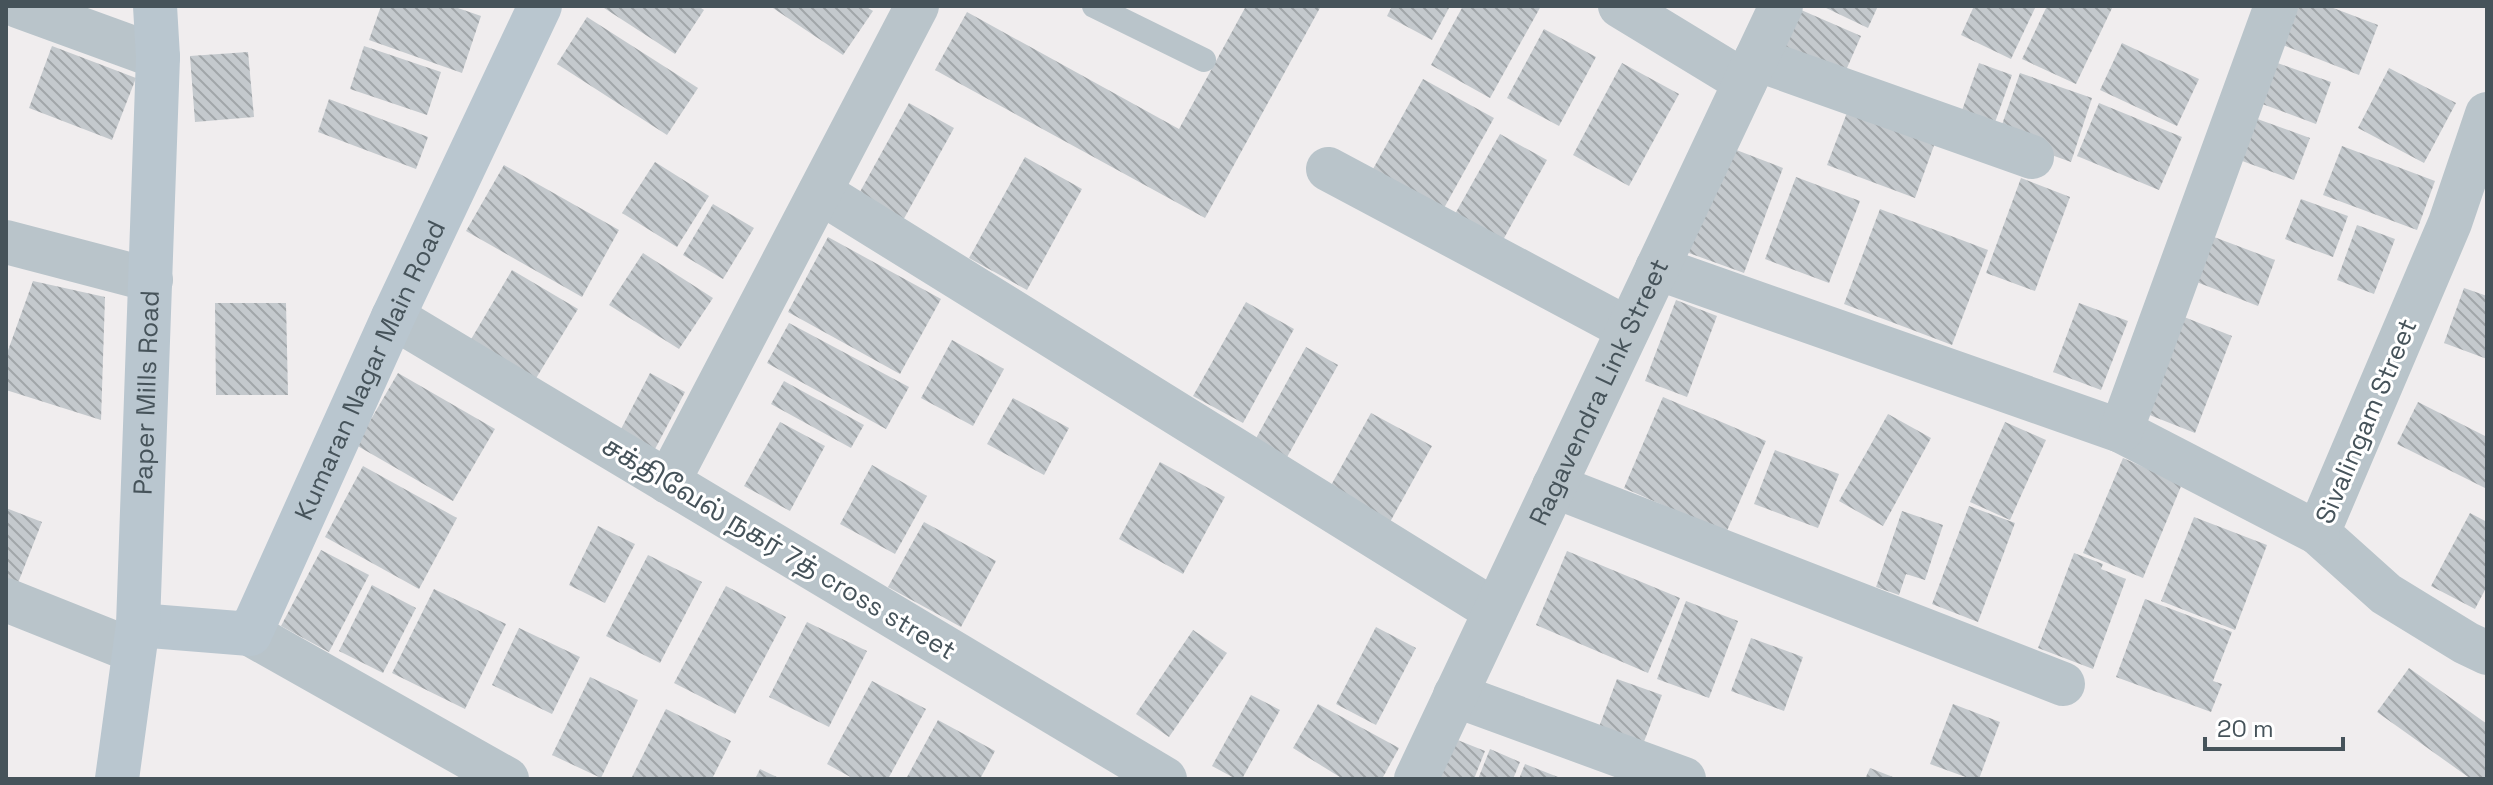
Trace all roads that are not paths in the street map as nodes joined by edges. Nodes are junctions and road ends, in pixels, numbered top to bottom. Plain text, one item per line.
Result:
1 (18, 6) edge
2 (155, 6) edge
3 (540, 6) edge
4 (917, 6) edge
5 (1094, 6) edge
6 (1620, 6) edge
7 (1781, 6) edge
8 (2276, 6) edge
9 (158, 57) junction
10 (1204, 60) dead end
11 (1750, 70) junction
12 (2487, 114) edge
13 (2032, 157) dead end
14 (1328, 169) dead end
15 (820, 192) junction
16 (6, 242) edge
17 (1657, 268) junction
18 (151, 280) junction
19 (393, 317) junction
20 (1628, 329) junction
21 (2121, 431) junction
22 (668, 482) junction
23 (1554, 486) junction
24 (2318, 533) junction
25 (6, 600) edge
26 (1495, 611) junction
27 (250, 634) junction
28 (136, 638) junction
29 (2487, 653) edge
30 (2063, 684) dead end
31 (1455, 695) junction
32 (117, 779) edge
33 (507, 779) edge
34 (1165, 779) edge
35 (1416, 779) edge
36 (1684, 779) edge

1 - 9 street
2 - 9 main road, Paper Mills Road
3 - 19 main road, Kumaran Nagar Main Road
4 - 15 street
5 - 10 lane
6 - 11 street
7 - 11 street, Ragavendra Link Street
8 - 21 street
9 - 18 main road, Paper Mills Road
11 - 13 street
11 - 17 street, Ragavendra Link Street
12 - 24 street, Sivalingam Street
14 - 20 street
15 - 22 street
15 - 26 street
16 - 18 street
17 - 20 street, Ragavendra Link Street
17 - 21 street
18 - 28 main road, Paper Mills Road
19 - 22 street, சக்திவேல் நகர் 7த் cross street
19 - 27 main road, Kumaran Nagar Main Road
20 - 23 street, Ragavendra Link Street
21 - 24 street
22 - 34 street, சக்திவேல் நகர் 7த் cross street
23 - 26 street, Ragavendra Link Street
23 - 30 street
24 - 29 street, Sivalingam Street
25 - 28 street
26 - 31 street, Ragavendra Link Street
27 - 28 main road
27 - 33 street
28 - 32 main road, Paper Mills Road
31 - 35 street, Ragavendra Link Street
31 - 36 street

